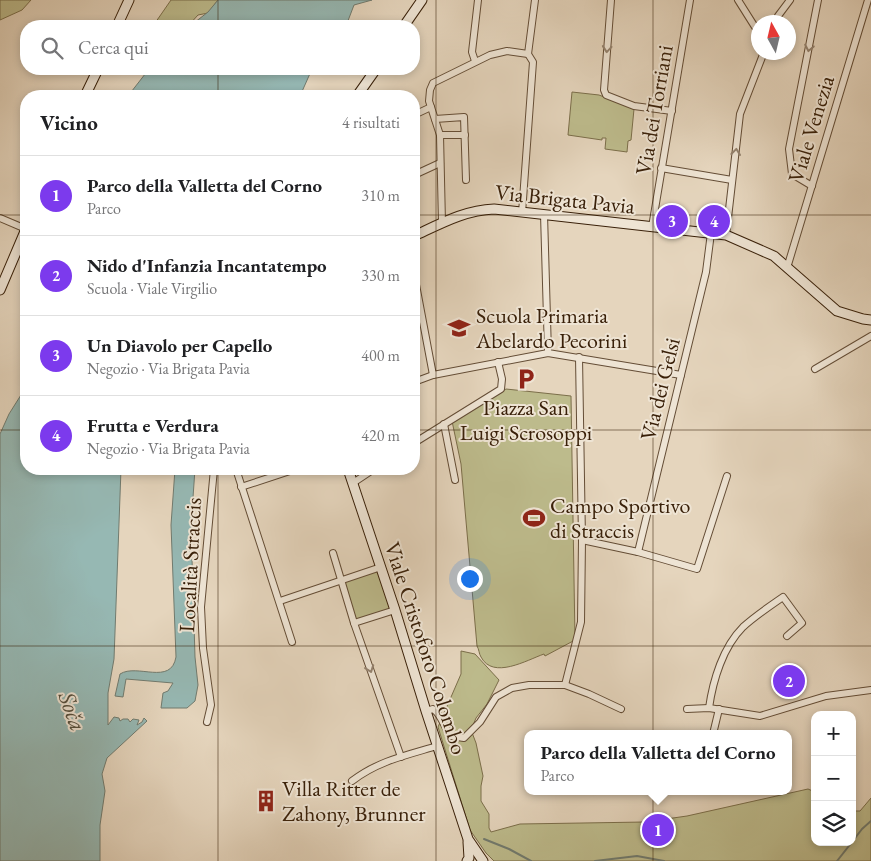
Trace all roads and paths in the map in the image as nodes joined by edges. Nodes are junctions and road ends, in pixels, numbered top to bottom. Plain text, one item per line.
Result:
1 (128, 0) edge
2 (422, 0) edge
3 (478, 0) edge
4 (535, 0) edge
5 (611, 0) edge
6 (690, 0) edge
7 (738, 0) edge
8 (790, 0) edge
9 (818, 0) edge
10 (868, 0) edge
11 (779, 15) edge
12 (120, 20) edge
13 (408, 20) edge
14 (751, 21) edge
15 (528, 54) junction
16 (761, 60) edge
17 (475, 61) junction
18 (95, 75) edge
19 (372, 75) edge
20 (89, 90) edge
21 (361, 90) edge
22 (431, 107) junction
23 (672, 111) junction
24 (420, 112) edge
25 (435, 119) junction
26 (440, 135) junction
27 (465, 135) junction
28 (440, 163) junction
29 (661, 168) junction
30 (420, 172) edge
31 (466, 180) dead end
32 (732, 180) junction
33 (812, 186) junction
34 (522, 212) junction
35 (544, 214) junction
36 (0, 218) edge
37 (442, 223) junction
38 (20, 226) edge
39 (652, 227) junction
40 (420, 233) edge
41 (711, 234) junction
42 (726, 235) junction
43 (20, 243) edge
44 (787, 268) junction
45 (0, 290) edge
46 (420, 306) edge
47 (871, 320) edge
48 (871, 336) edge
49 (548, 353) junction
50 (579, 357) junction
51 (498, 362) junction
52 (815, 369) dead end
53 (433, 375) junction
54 (681, 375) junction
55 (420, 380) edge
56 (444, 424) junction
57 (420, 439) edge
58 (213, 475) edge
59 (238, 475) edge
60 (278, 475) edge
61 (350, 475) edge
62 (365, 475) edge
63 (727, 476) dead end
64 (455, 480) dead end
65 (353, 483) junction
66 (241, 487) junction
67 (582, 540) junction
68 (638, 552) junction
69 (333, 553) dead end
70 (381, 567) junction
71 (341, 580) junction
72 (280, 601) junction
73 (395, 610) junction
74 (354, 623) junction
75 (787, 636) dead end
76 (292, 642) dead end
77 (565, 685) junction
78 (871, 690) edge
79 (709, 708) junction
80 (621, 709) dead end
81 (687, 709) dead end
82 (719, 709) junction
83 (426, 711) junction
84 (207, 722) dead end
85 (715, 730) edge
86 (438, 746) junction
87 (401, 757) junction
88 (352, 781) dead end
89 (468, 839) junction
90 (467, 861) edge
91 (483, 861) edge

1 - 12 street
2 - 13 street
3 - 17 street
4 - 15 street
5 -> 23 street
6 - 23 street, Via dei Torriani
7 - 14 street
8 - 11 street
9 -> 33 street
10 - 33 street, Viale Venezia
15 - 17 street
15 - 34 street
32 -> 16 street
17 - 22 street
18 - 20 street
19 - 21 street
22 - 24 street
22 - 25 street
23 - 29 street, Via dei Torriani
25 - 26 street
25 - 27 street
26 - 27 street
26 - 28 street
27 - 31 street
28 - 30 street
28 - 37 street
29 - 32 street
29 - 39 street, Via dei Torriani
32 - 42 street
33 - 44 street, Viale Venezia
34 - 35 street, Via Brigata Pavia
34 - 37 street, Via Brigata Pavia
35 - 39 street, Via Brigata Pavia
35 - 49 street
36 - 38 street
37 - 40 street, Via Brigata Pavia
39 - 41 street, Via Brigata Pavia
41 - 42 street, Via Brigata Pavia
41 - 54 street, Via dei Gelsi
42 - 44 street, Via Brigata Pavia
43 - 45 street
44 - 47 street, Via Brigata Pavia
46 - 53 street
48 - 52 street
49 - 50 street
49 - 51 street
50 - 54 street
50 - 67 street
51 - 53 street
51 - 56 street
53 - 55 street
54 - 68 street, Via dei Gelsi
56 - 57 street
56 - 64 street
58 - 84 street, Località Straccis
59 - 66 street
60 - 66 street
61 - 65 street, Viale Cristoforo Colombo
62 - 65 street
63 - 68 street
65 - 70 street, Viale Cristoforo Colombo
66 - 72 street
67 - 68 street
67 - 77 street
69 - 71 street
70 - 71 street
70 - 73 street, Viale Cristoforo Colombo
71 - 72 street
71 - 74 street
72 - 76 street
73 - 74 street
73 - 83 street, Viale Cristoforo Colombo
74 -> 87 street
75 - 79 street
77 - 80 street
77 - 83 street
78 - 82 street
79 - 81 street
79 - 82 street
82 - 85 street
83 - 86 street, Viale Cristoforo Colombo
86 - 87 street
86 - 89 street, Viale Cristoforo Colombo
87 - 88 street
89 - 90 street, Viale Cristoforo Colombo
89 - 91 street, Viale Cristoforo Colombo

